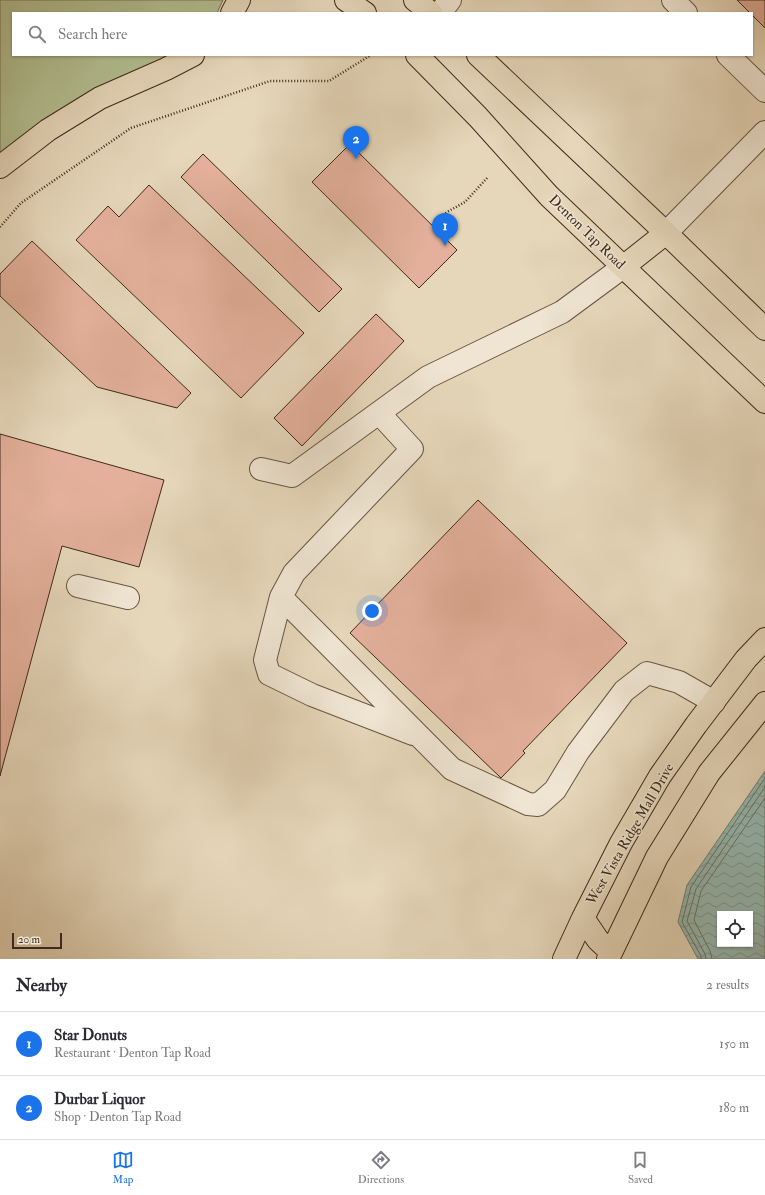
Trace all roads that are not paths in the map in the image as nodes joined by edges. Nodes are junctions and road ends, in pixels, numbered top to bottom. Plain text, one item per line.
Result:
1 (346, 0) edge
2 (415, 0) edge
3 (450, 0) edge
4 (673, 0) edge
5 (364, 12) edge
6 (430, 12) edge
7 (441, 12) edge
8 (685, 12) edge
9 (192, 56) edge
10 (418, 56) edge
11 (479, 56) edge
12 (729, 56) edge
13 (765, 91) edge
14 (765, 132) edge
15 (0, 167) edge
16 (666, 233) junction
17 (623, 267) junction
18 (765, 330) edge
19 (765, 402) edge
20 (379, 413) junction
21 (261, 469) dead end
22 (78, 586) dead end
23 (282, 597) junction
24 (128, 598) dead end
25 (765, 639) edge
26 (714, 702) junction
27 (765, 703) edge
28 (420, 736) junction
29 (583, 918) junction
30 (614, 957) edge
31 (564, 959) edge

1 - 5 main road
2 - 6 main road
3 - 7 lane
4 - 8 lane
9 - 15 main road
10 - 17 main road, Denton Tap Road
11 - 16 main road
12 - 13 lane
14 - 16 lane
16 - 17 main road
16 - 18 main road
17 - 19 main road, Denton Tap Road
17 - 20 lane
20 - 21 lane
20 - 23 lane
22 - 24 lane
23 - 28 lane
23 - 28 lane
25 - 26 main road, West Vista Ridge Mall Drive
26 - 28 lane
26 - 29 main road, West Vista Ridge Mall Drive
27 - 30 main road
29 - 30 main road
29 - 31 main road, West Vista Ridge Mall Drive

